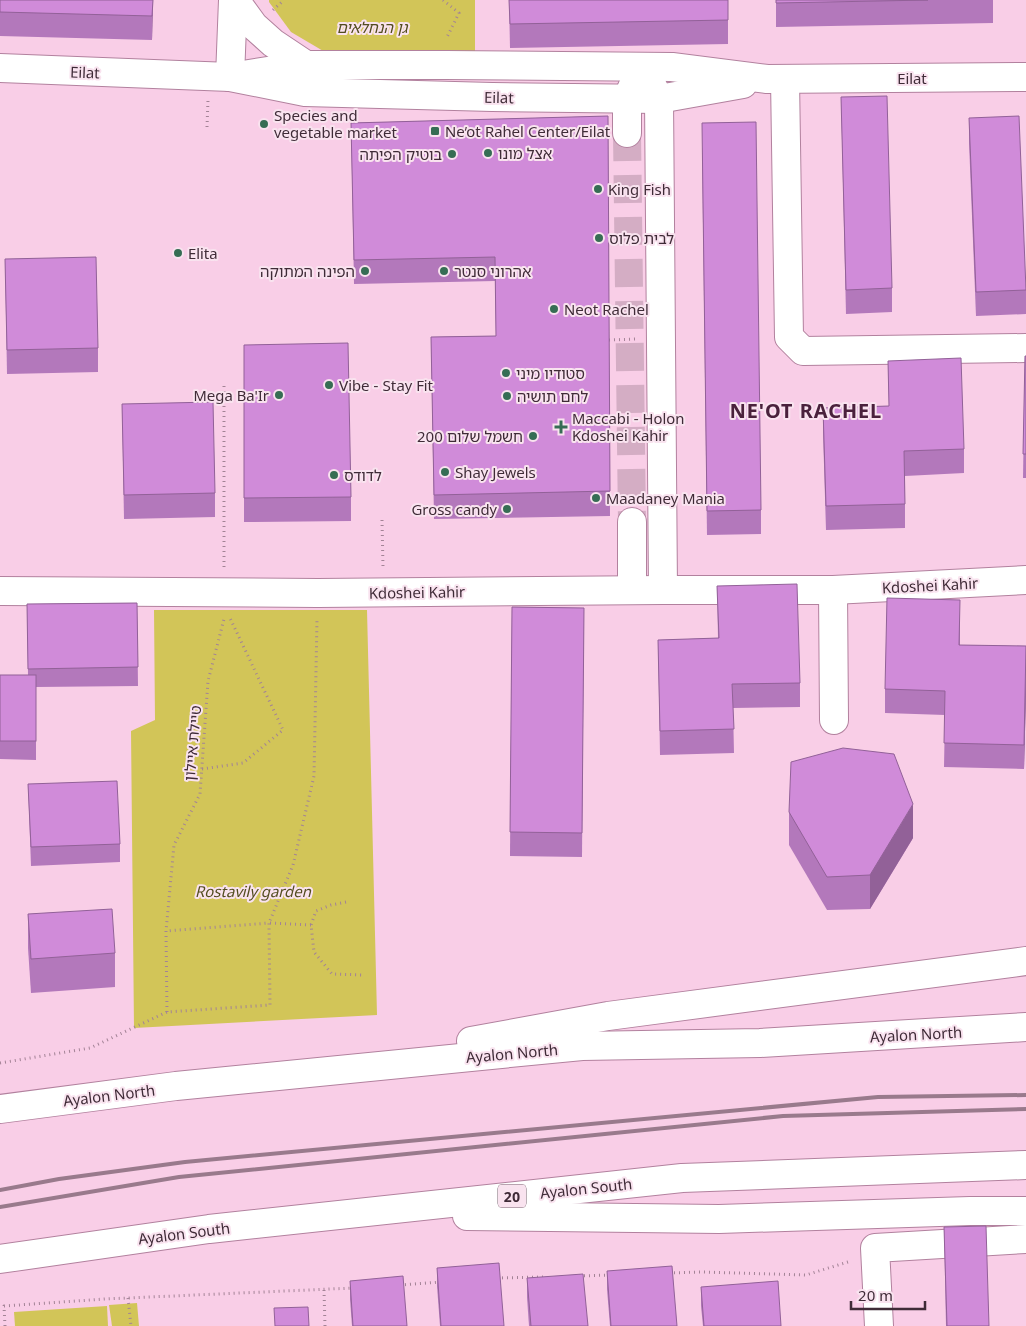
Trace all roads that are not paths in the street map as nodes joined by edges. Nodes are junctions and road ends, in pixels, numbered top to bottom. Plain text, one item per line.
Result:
1 (234, 0) edge
2 (306, 65) junction
3 (643, 66) junction
4 (0, 68) edge
5 (230, 77) junction
6 (1026, 77) edge
7 (776, 79) junction
8 (627, 99) junction
9 (659, 99) junction
10 (627, 133) tunnel mouth
11 (1026, 348) edge
12 (632, 522) tunnel mouth
13 (1026, 580) edge
14 (632, 590) junction
15 (663, 590) junction
16 (833, 590) junction
17 (0, 591) edge
18 (834, 720) dead end
19 (1026, 961) edge
20 (1026, 1027) edge
21 (255, 1080) junction
22 (0, 1109) edge
23 (1026, 1165) edge
24 (1026, 1211) edge
25 (343, 1214) junction
26 (1026, 1239) edge
27 (0, 1259) edge
28 (879, 1326) edge

1 - 2 main road
1 - 5 main road
2 - 3 main road, Eilat
2 - 5 main road, Eilat
3 - 7 main road, Eilat
3 - 8 main road
3 - 9 main road
4 - 5 main road, Eilat
5 - 8 main road, Eilat
6 - 7 main road, Eilat
7 - 9 main road, Eilat
7 - 11 main road
8 - 9 main road, Eilat
8 - 10 main road
9 - 15 main road
12 - 14 main road
13 - 16 main road, Kdoshei Kahir
14 - 15 main road, Kdoshei Kahir
14 - 17 main road, Kdoshei Kahir
15 - 16 main road, Kdoshei Kahir
16 - 18 main road
19 - 21 main road
20 - 21 main road, Ayalon North
21 - 22 main road, Ayalon North
23 - 25 main road, Ayalon South / 20
24 - 25 main road
25 - 27 main road, Ayalon South / 20
26 - 28 main road

